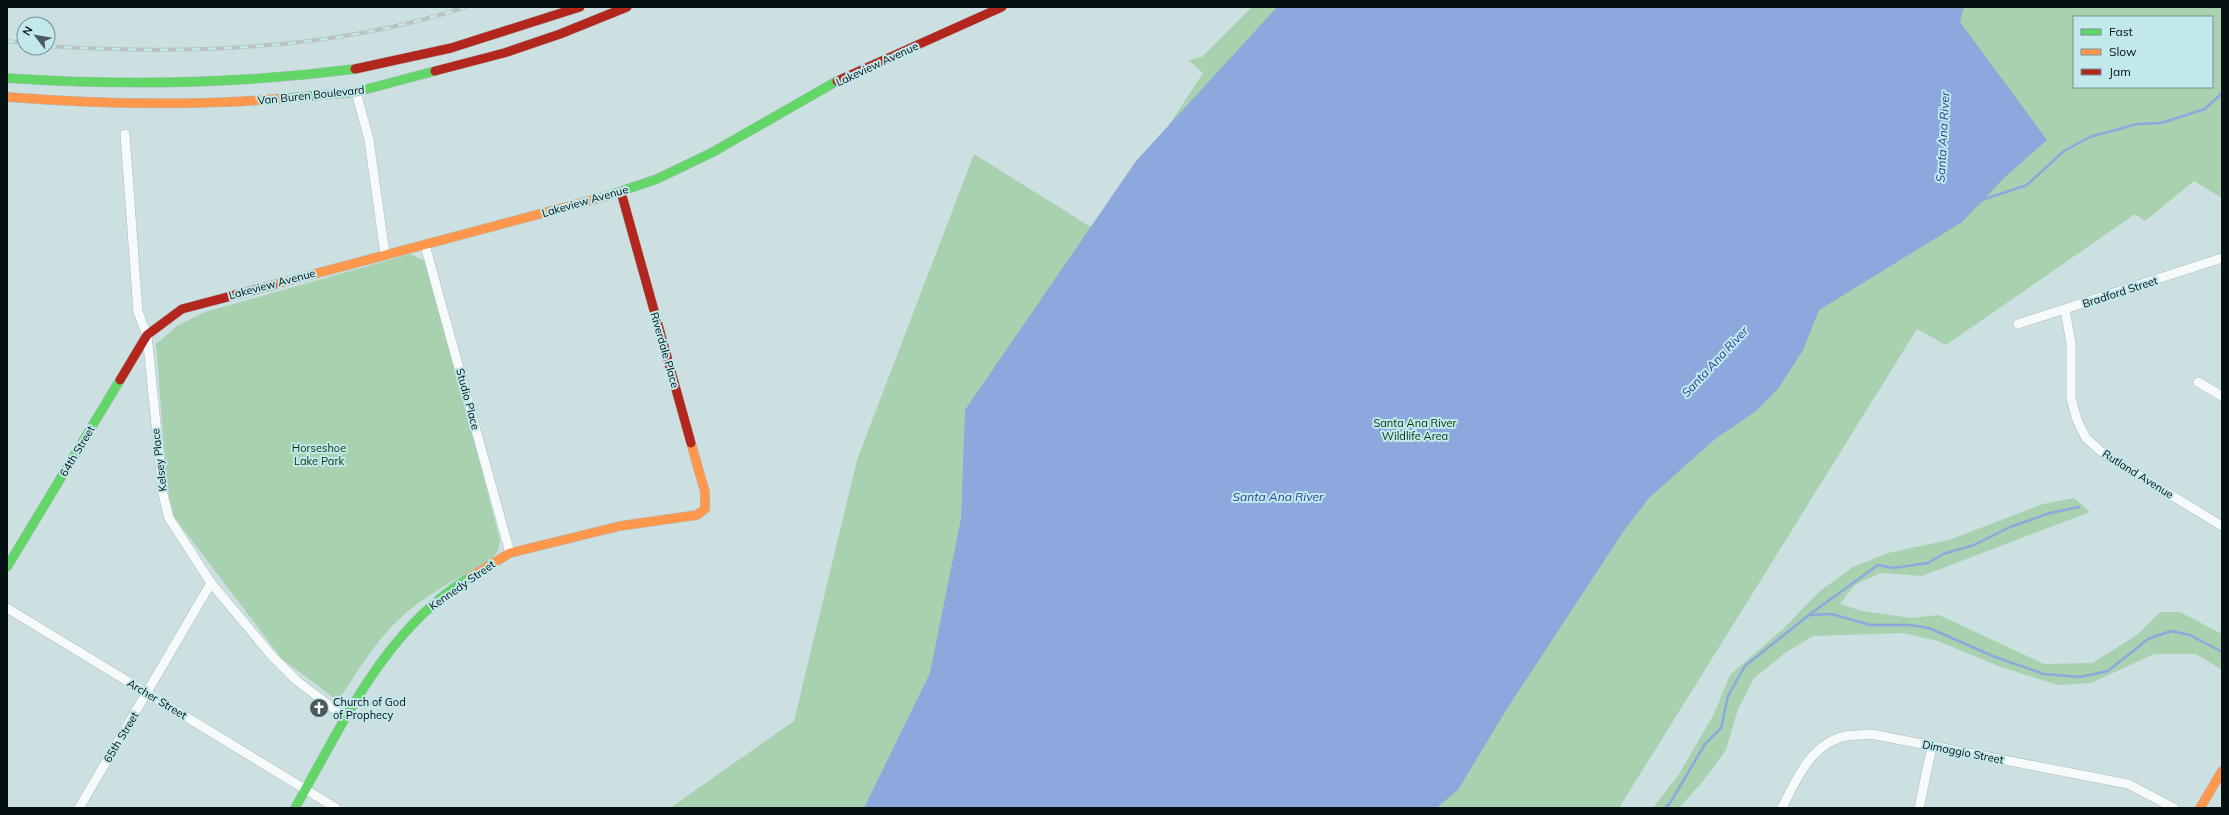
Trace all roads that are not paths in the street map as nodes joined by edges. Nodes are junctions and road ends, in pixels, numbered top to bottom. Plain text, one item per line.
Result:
1 (580, 7) edge
2 (627, 7) edge
3 (1002, 7) edge
4 (370, 67) junction
5 (7, 68) edge
6 (7, 78) edge
7 (48, 82) junction
8 (356, 92) junction
9 (7, 97) edge
10 (124, 134) dead end
11 (621, 192) junction
12 (426, 245) junction
13 (384, 254) junction
14 (2222, 258) edge
15 (2065, 310) junction
16 (2018, 324) dead end
17 (146, 335) junction
18 (2198, 382) dead end
19 (2222, 396) edge
20 (705, 509) joint
21 (2222, 526) edge
22 (510, 553) junction
23 (7, 567) edge
24 (211, 583) junction
25 (7, 608) edge
26 (148, 693) junction
27 (346, 718) junction
28 (1932, 746) junction
29 (2222, 772) edge
30 (306, 789) junction
31 (79, 808) edge
32 (295, 808) edge
33 (336, 808) edge
34 (1782, 808) edge
35 (1919, 808) edge
36 (2174, 808) edge
37 (2200, 808) edge

1 - 4 street, Van Buren Boulevard
2 - 8 street, Van Buren Boulevard
3 - 11 street, Lakeview Avenue
4 - 7 street, Van Buren Boulevard
4 - 8 street
5 - 7 street
6 - 7 street, Van Buren Boulevard
8 - 9 street, Van Buren Boulevard
8 - 13 street
10 - 17 street, Kelsey Place
11 - 12 street, Lakeview Avenue
11 - 20 street, Riverdale Place
12 - 13 street, Lakeview Avenue
12 - 22 street, Studio Place
13 - 17 street, Lakeview Avenue
14 - 15 street, Bradford Street
15 - 16 street, Bradford Street
15 - 21 street, Rutland Avenue
17 - 23 street, 64th Street
17 - 24 street, Kelsey Place
18 - 19 street
20 - 22 street, Kennedy Street
22 - 27 street, Kennedy Street
24 - 26 street, 65th Street
24 - 27 street, Kelsey Place
25 - 26 street, Archer Street
26 - 30 street, Archer Street
26 - 31 street, 65th Street
27 - 30 street, Kennedy Street
28 - 34 street, Dimaggio Street
28 - 35 street
28 - 36 street, Dimaggio Street
29 - 37 street
30 - 32 street, Kennedy Street
30 - 33 street, Archer Street

